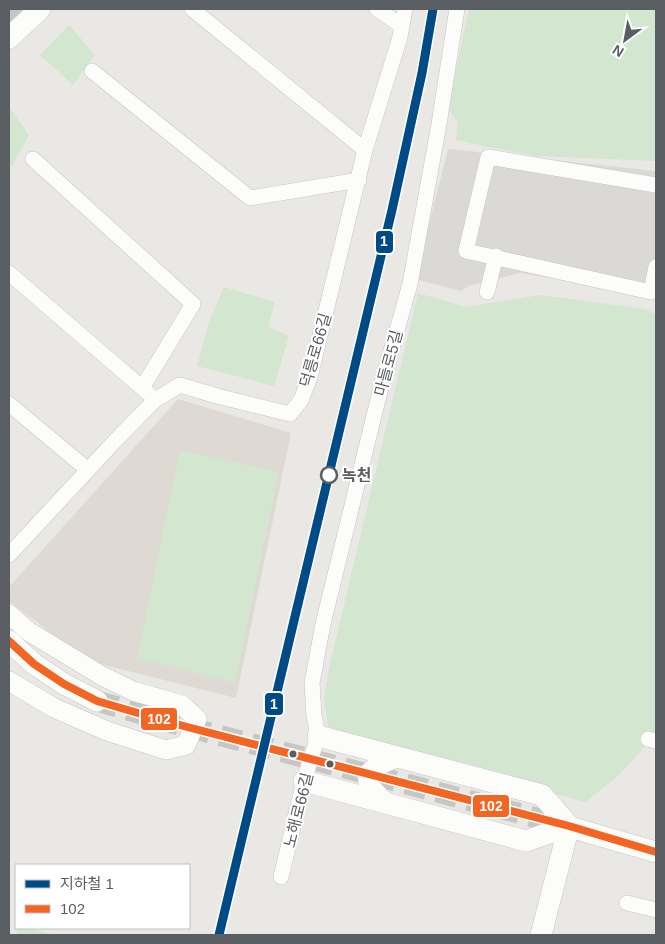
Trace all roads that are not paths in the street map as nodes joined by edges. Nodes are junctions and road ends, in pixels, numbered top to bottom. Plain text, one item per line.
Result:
1 (40, 9) edge
2 (192, 9) edge
3 (377, 9) edge
4 (406, 9) edge
5 (457, 9) edge
6 (402, 26) junction
7 (9, 38) edge
8 (92, 71) dead end
9 (365, 150) junction
10 (33, 159) dead end
11 (359, 180) junction
12 (656, 185) edge
13 (496, 256) junction
14 (656, 268) edge
15 (9, 273) edge
16 (487, 292) dead end
17 (142, 388) junction
18 (155, 400) junction
19 (9, 404) edge
20 (88, 470) junction
21 (9, 555) edge
22 (9, 614) edge
23 (9, 641) edge
24 (9, 681) edge
25 (97, 700) tunnel mouth
26 (314, 715) joint
27 (318, 736) junction
28 (398, 757) junction
29 (304, 781) junction
30 (385, 803) junction
31 (562, 825) junction
32 (656, 852) edge
33 (281, 877) dead end
34 (627, 903) dead end
35 (656, 910) edge
36 (541, 935) edge

1 - 7 main road
2 - 9 street
3 - 6 street
4 - 6 street, 덕릉로66길
5 - 26 street, 마들로5길
6 - 9 street, 덕릉로66길
8 - 11 street
9 - 11 street, 덕릉로66길
10 - 17 street
11 - 18 street, 덕릉로66길
12 - 13 street
13 - 14 street
13 - 16 street
15 - 17 street
17 - 18 street
18 - 20 street, 덕릉로66길
19 - 20 street
20 - 21 street, 덕릉로66길
22 - 24 street
23 - 25 main road
26 - 27 street, 노해로66길
27 - 28 main road
27 - 29 street, 노해로66길
28 - 30 main road
28 - 31 main road
29 - 30 main road
29 - 33 street, 노해로66길
30 - 31 main road
31 - 32 main road
31 - 36 main road
34 - 35 street

